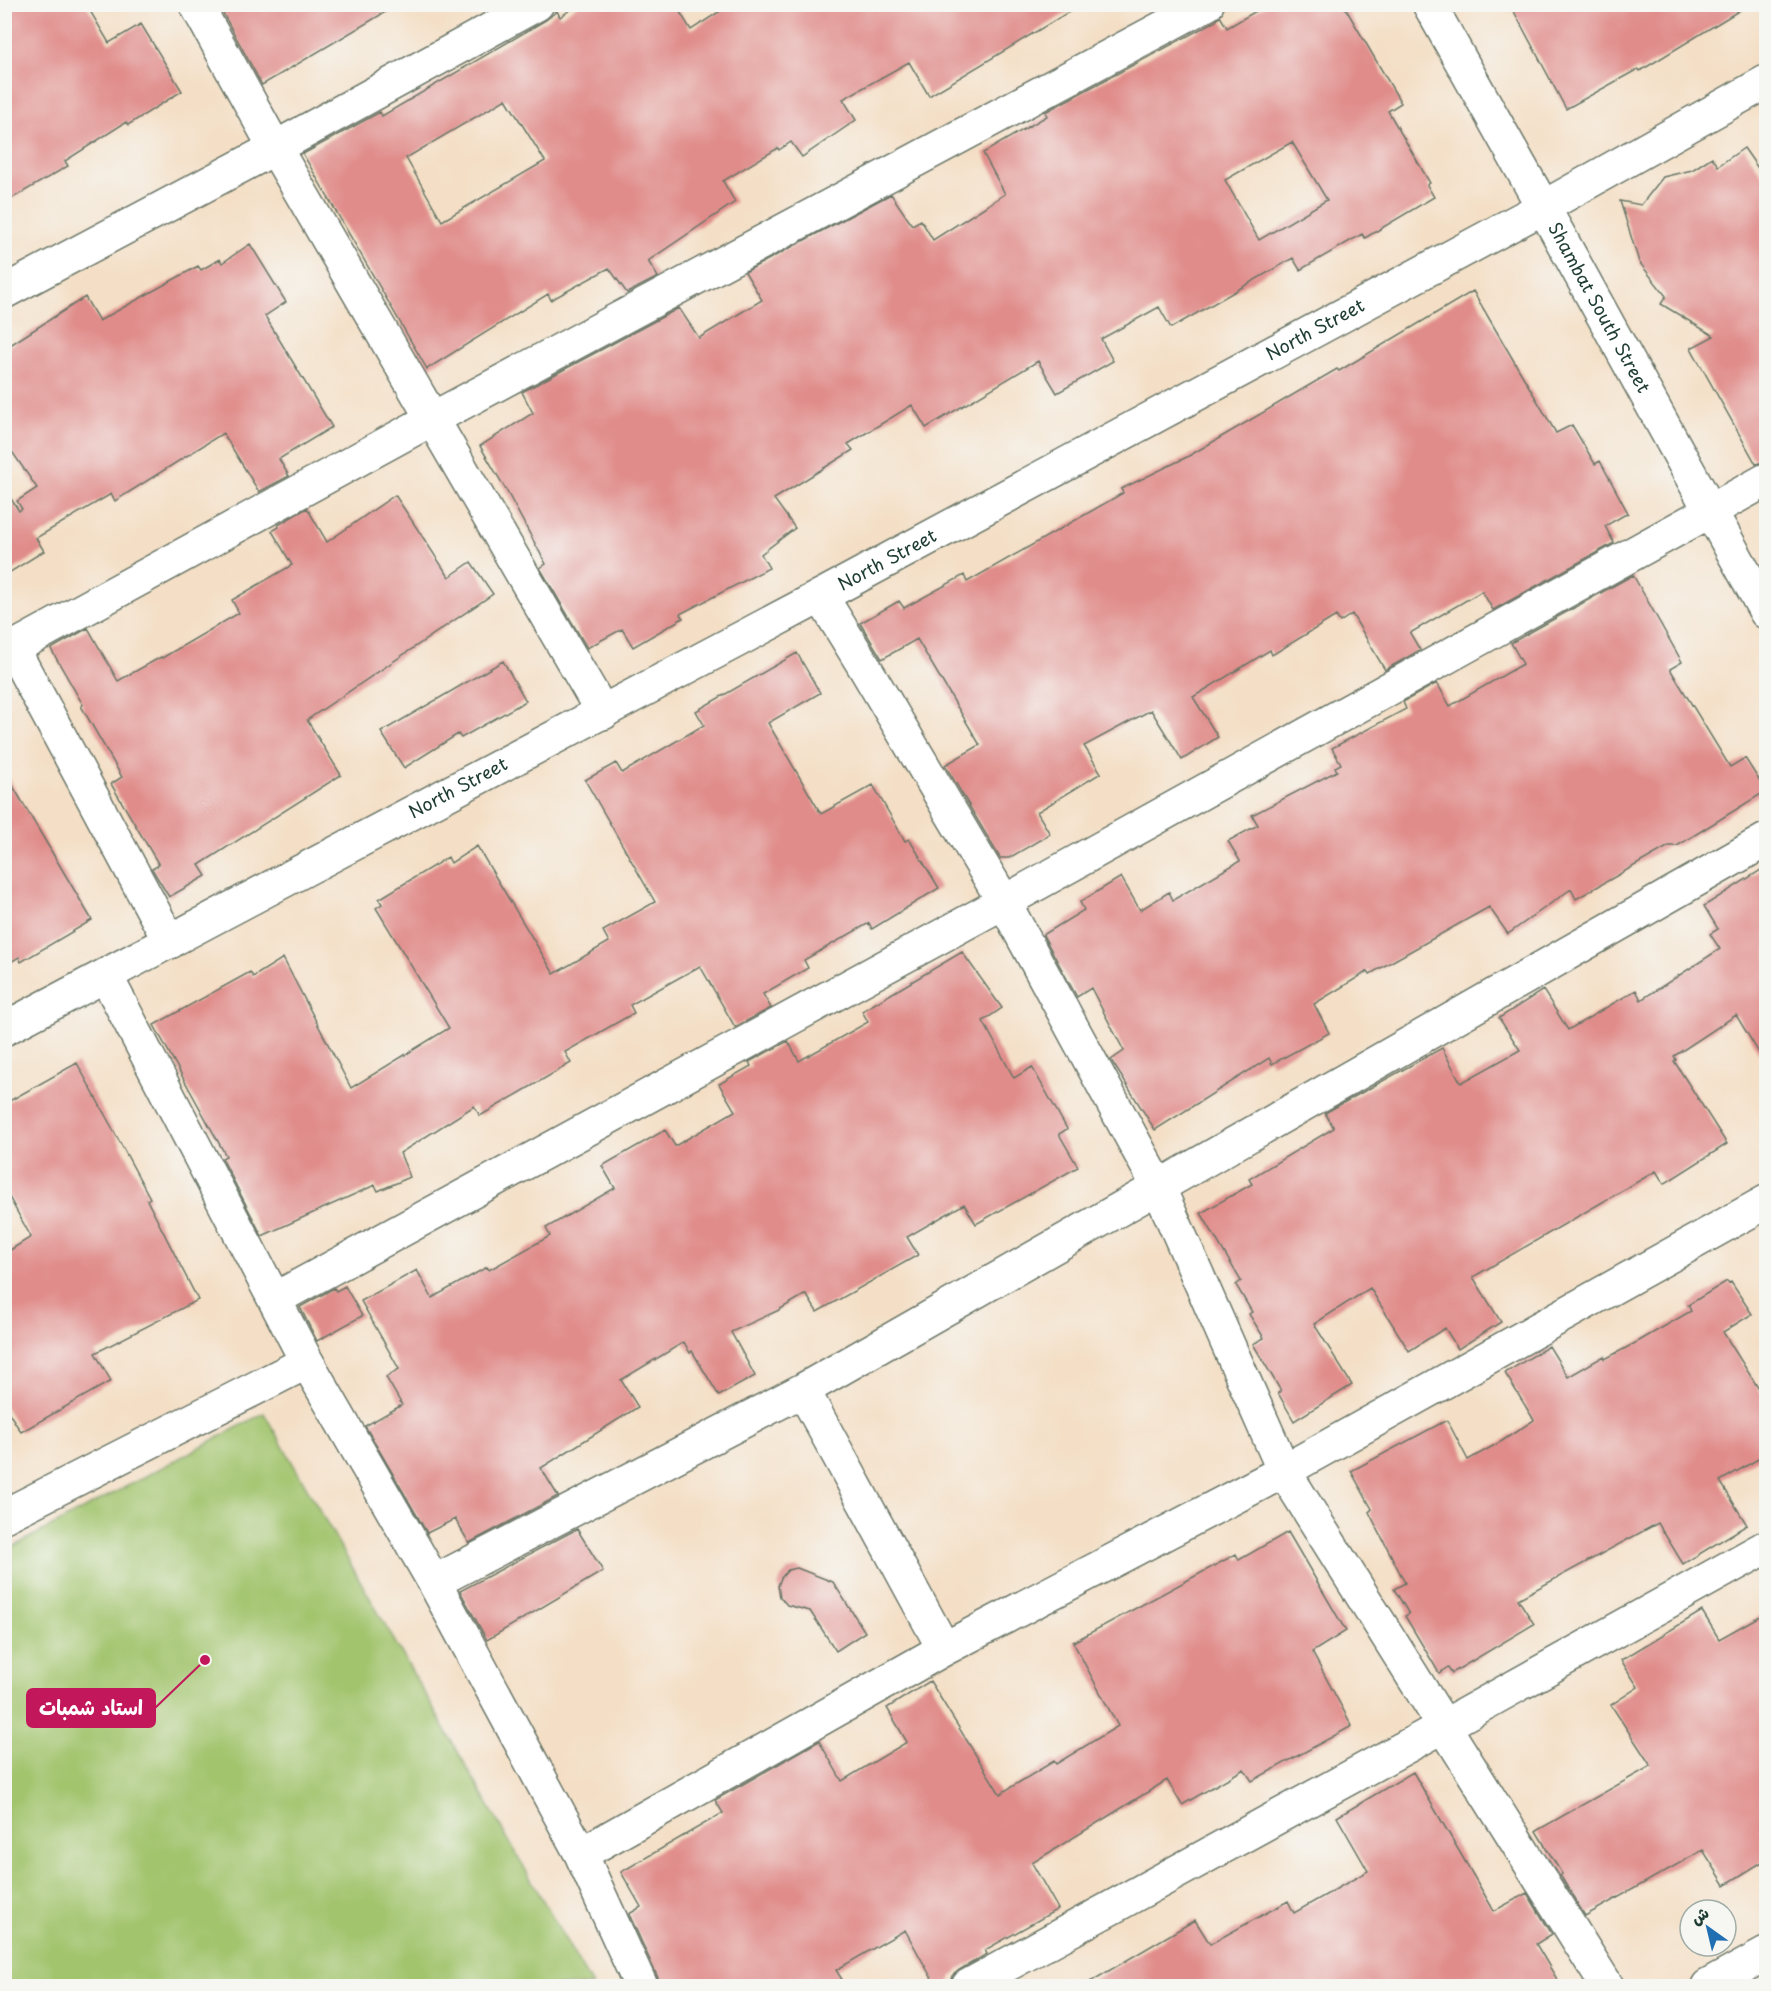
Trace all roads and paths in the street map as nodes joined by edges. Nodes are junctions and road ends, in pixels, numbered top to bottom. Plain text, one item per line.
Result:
1 (196, 4) edge
2 (537, 4) edge
3 (1207, 4) edge
4 (1429, 4) edge
5 (1767, 82) edge
6 (275, 148) junction
7 (1542, 208) junction
8 (4, 292) edge
9 (432, 419) junction
10 (1767, 480) edge
11 (1712, 511) junction
12 (821, 596) junction
13 (1767, 612) edge
14 (9, 651) edge
15 (603, 713) junction
16 (1767, 840) edge
17 (1004, 902) junction
18 (170, 942) junction
19 (106, 976) junction
20 (4, 1029) edge
21 (1158, 1186) junction
22 (1767, 1202) edge
23 (275, 1299) junction
24 (307, 1362) junction
25 (803, 1390) junction
26 (1284, 1471) junction
27 (4, 1516) edge
28 (1767, 1547) edge
29 (434, 1582) junction
30 (944, 1649) junction
31 (1444, 1726) junction
32 (580, 1854) junction
33 (1767, 1954) edge
34 (641, 1986) edge
35 (968, 1986) edge
36 (1607, 1986) edge
37 (1708, 1986) edge

1 - 6 street
2 - 6 street
3 - 9 street
4 - 7 street, Shambat South Street
5 - 7 street, North Street
6 - 8 street
6 - 9 street
7 - 11 street, Shambat South Street
7 - 12 street, North Street
9 - 14 street
9 - 15 street
10 - 11 street
11 - 13 street, Shambat South Street
11 - 17 street
12 - 15 street, North Street
12 - 17 street
14 - 18 street
15 - 18 street, North Street
16 - 21 street
17 - 21 street
17 - 23 street
18 - 19 street, North Street
19 - 20 street, North Street
19 - 23 street
21 - 25 street
21 - 26 street
22 - 26 street
23 - 24 street
24 - 27 street
24 - 29 street
25 - 29 street
25 - 30 street
26 - 30 street
26 - 31 street
28 - 31 street
29 - 32 street
30 - 32 street
31 - 35 street
31 - 36 street
32 - 34 street
33 - 37 street

